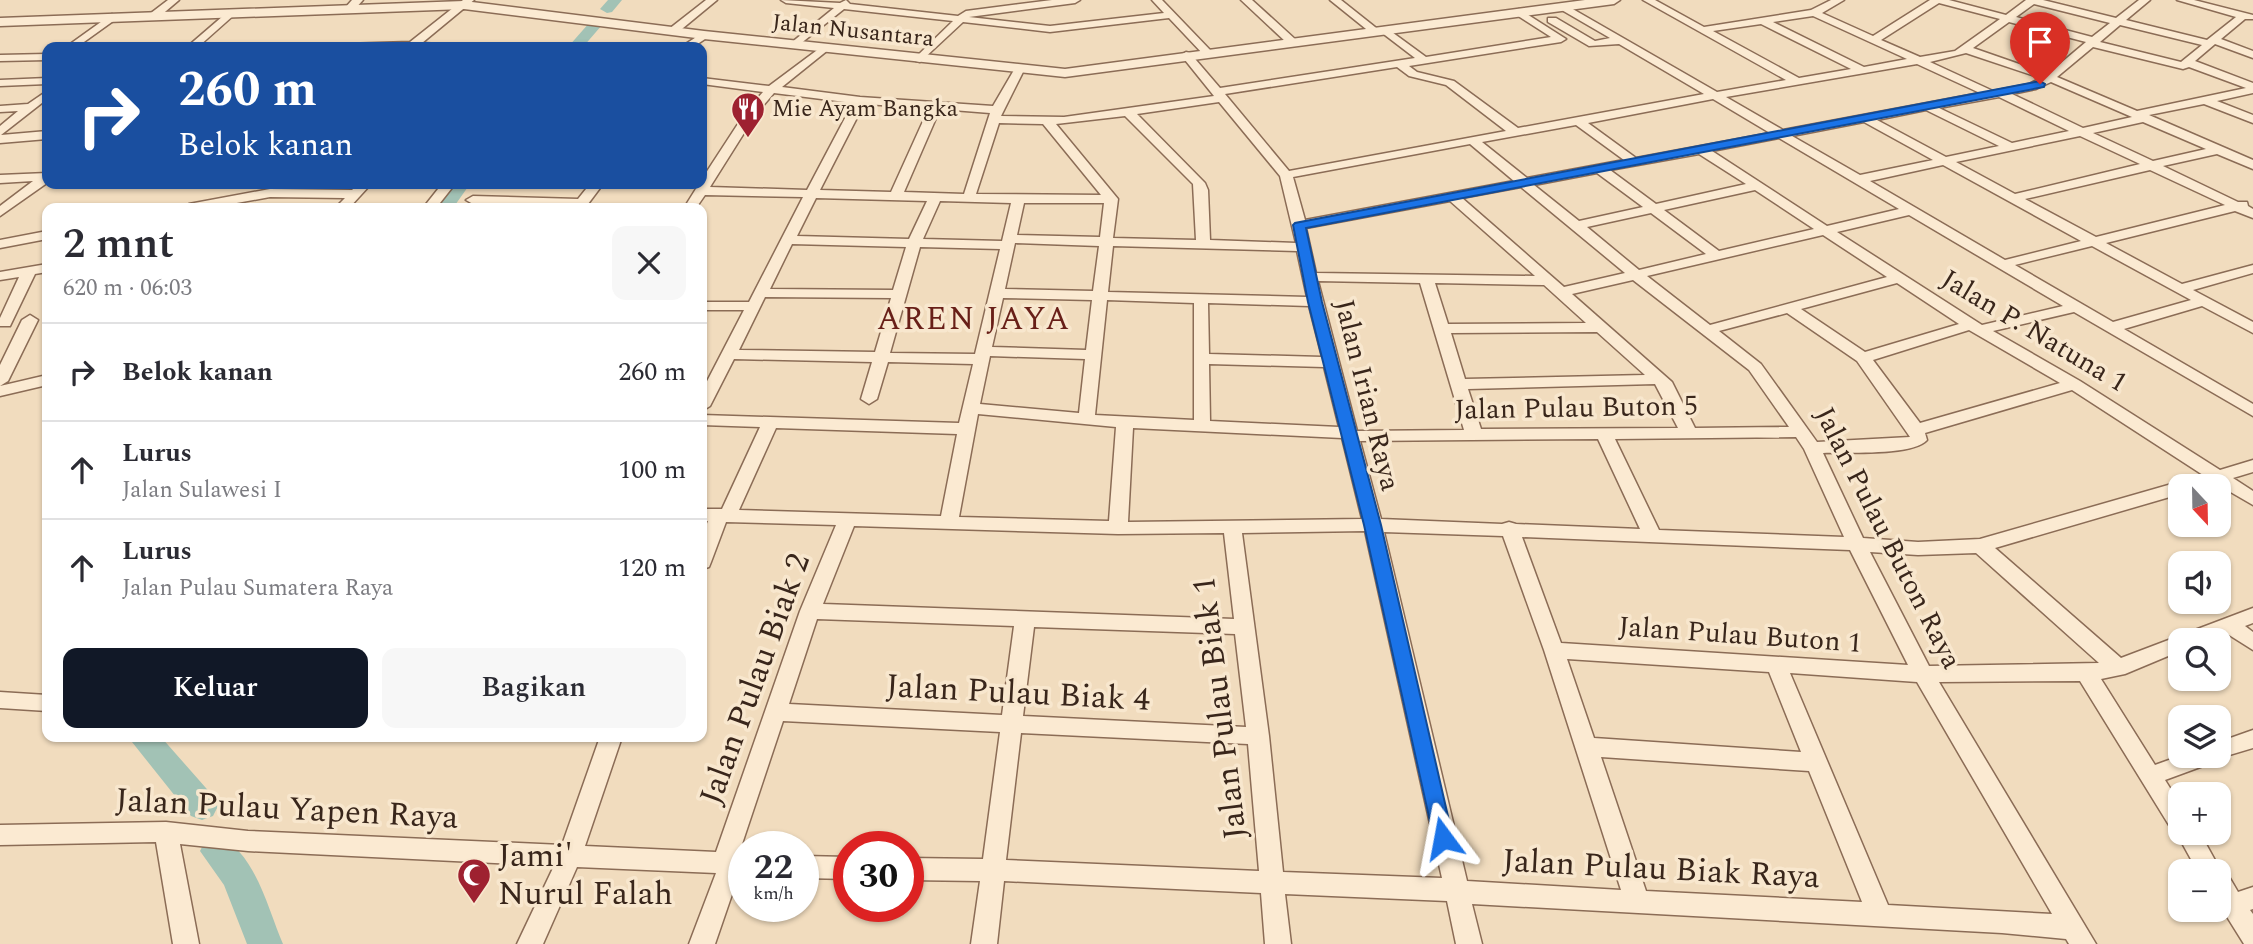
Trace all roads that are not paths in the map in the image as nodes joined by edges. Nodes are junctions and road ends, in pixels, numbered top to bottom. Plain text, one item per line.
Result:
1 (174, 0) edge
2 (712, 0) edge
3 (787, 0) edge
4 (863, 0) edge
5 (1075, 0) edge
6 (1157, 0) edge
7 (1246, 0) edge
8 (1335, 0) edge
9 (1614, 0) edge
10 (1648, 0) edge
11 (1839, 0) edge
12 (1938, 0) edge
13 (2032, 0) edge
14 (2145, 0) edge
15 (2182, 0) edge
16 (467, 3) edge
17 (354, 4) edge
18 (1020, 4) edge
19 (842, 7) junction
20 (1563, 7) junction
21 (1535, 10) junction
22 (1520, 12) junction
23 (1814, 12) junction
24 (230, 13) junction
25 (155, 15) junction
26 (1170, 15) junction
27 (112, 17) junction
28 (960, 17) junction
29 (2248, 17) edge
30 (2007, 18) junction
31 (1760, 20) junction
32 (0, 22) edge
33 (2118, 22) junction
34 (1702, 30) junction
35 (673, 31) junction
36 (1380, 31) junction
37 (704, 35) junction
38 (1622, 40) junction
39 (1874, 40) junction
40 (1291, 41) junction
41 (78, 42) edge
42 (198, 42) edge
43 (416, 42) edge
44 (694, 42) edge
45 (2093, 42) junction
46 (2211, 42) junction
47 (2253, 44) edge
48 (795, 45) junction
49 (824, 48) junction
50 (2233, 48) junction
51 (1967, 50) junction
52 (1207, 52) junction
53 (1186, 55) junction
54 (2253, 55) edge
55 (42, 57) edge
56 (0, 58) edge
57 (920, 59) junction
58 (1444, 59) junction
59 (1425, 61) junction
60 (1919, 61) junction
61 (2185, 64) junction
62 (1401, 65) junction
63 (1019, 70) junction
64 (1862, 70) junction
65 (1455, 75) junction
66 (2051, 78) junction
67 (42, 81) edge
68 (707, 82) edge
69 (1798, 82) junction
70 (0, 83) edge
71 (2253, 89) edge
72 (771, 90) junction
73 (1994, 93) junction
74 (1219, 95) junction
75 (1717, 95) junction
76 (42, 98) edge
77 (860, 100) junction
78 (2205, 100) junction
79 (30, 107) junction
80 (935, 107) junction
81 (1928, 107) junction
82 (0, 109) edge
83 (1128, 112) junction
84 (996, 114) junction
85 (2142, 116) junction
86 (1867, 119) junction
87 (2253, 120) edge
88 (1578, 121) junction
89 (1048, 122) junction
90 (1515, 132) junction
91 (2083, 132) junction
92 (1780, 134) junction
93 (42, 135) edge
94 (1, 138) edge
95 (1472, 140) junction
96 (2012, 148) junction
97 (1700, 149) junction
98 (2217, 150) junction
99 (1945, 161) junction
100 (1634, 162) junction
101 (2253, 165) edge
102 (2153, 166) junction
103 (709, 169) edge
104 (1599, 169) junction
105 (1286, 175) junction
106 (42, 177) edge
107 (0, 179) edge
108 (1860, 179) junction
109 (42, 181) edge
110 (1522, 183) junction
111 (1756, 186) junction
112 (360, 189) edge
113 (445, 189) edge
114 (593, 189) edge
115 (702, 191) joint
116 (270, 193) junction
117 (810, 194) junction
118 (896, 196) junction
119 (1452, 196) junction
120 (935, 197) junction
121 (970, 197) junction
122 (1018, 198) junction
123 (2013, 198) junction
124 (1111, 199) junction
125 (474, 200) dead end
126 (2253, 202) edge
127 (216, 203) edge
128 (266, 203) edge
129 (347, 203) edge
130 (433, 203) edge
131 (538, 203) edge
132 (582, 203) edge
133 (694, 203) edge
134 (2237, 206) junction
135 (1653, 208) junction
136 (1912, 210) junction
137 (0, 212) edge
138 (2253, 214) edge
139 (1300, 225) junction
140 (1575, 226) junction
141 (1824, 230) junction
142 (42, 236) edge
143 (787, 240) junction
144 (2092, 241) junction
145 (1009, 242) junction
146 (914, 243) junction
147 (1106, 243) junction
148 (0, 244) edge
149 (1203, 245) junction
150 (1305, 247) junction
151 (1716, 255) junction
152 (2004, 264) junction
153 (42, 269) edge
154 (2253, 269) edge
155 (29, 271) junction
156 (1635, 274) junction
157 (0, 276) edge
158 (1311, 277) junction
159 (1426, 278) junction
160 (1899, 278) junction
161 (1549, 281) junction
162 (2180, 289) junction
163 (1562, 292) junction
164 (998, 293) junction
165 (899, 294) junction
166 (1100, 296) junction
167 (756, 300) junction
168 (1201, 300) junction
169 (2204, 301) junction
170 (1315, 302) junction
171 (707, 305) edge
172 (2078, 307) junction
173 (1789, 308) junction
174 (42, 318) edge
175 (30, 320) junction
176 (3, 324) edge
177 (1600, 327) junction
178 (1975, 327) junction
179 (2113, 327) junction
180 (2253, 328) edge
181 (1442, 330) junction
182 (1707, 330) junction
183 (729, 354) junction
184 (982, 355) junction
185 (1093, 355) junction
186 (882, 356) junction
187 (1863, 358) junction
188 (1200, 359) junction
189 (1330, 362) junction
190 (1660, 379) junction
191 (0, 381) edge
192 (42, 381) edge
193 (1459, 384) junction
194 (2074, 384) junction
195 (0, 391) edge
196 (707, 397) edge
197 (869, 398) dead end
198 (971, 409) junction
199 (2253, 411) edge
200 (1086, 419) junction
201 (707, 420) edge
202 (770, 423) junction
203 (1125, 423) junction
204 (1202, 427) junction
205 (966, 429) junction
206 (1916, 430) junction
207 (1803, 432) junction
208 (1689, 433) junction
209 (1604, 434) junction
210 (1348, 435) junction
211 (1474, 435) junction
212 (1812, 448) junction
213 (2253, 466) edge
214 (2212, 474) edge
215 (2227, 474) edge
216 (2231, 486) edge
217 (2168, 491) edge
218 (2253, 499) edge
219 (716, 515) edge
220 (848, 518) junction
221 (949, 521) junction
222 (1373, 525) junction
223 (1232, 526) junction
224 (1118, 528) junction
225 (1509, 528) junction
226 (1652, 535) junction
227 (1856, 544) junction
228 (707, 545) edge
229 (1980, 546) junction
230 (810, 611) junction
231 (2253, 615) edge
232 (1024, 618) junction
233 (2227, 624) junction
234 (1245, 627) junction
235 (2217, 628) edge
236 (2253, 642) edge
237 (2168, 648) edge
238 (1555, 650) junction
239 (1777, 666) junction
240 (2118, 668) junction
241 (2086, 673) junction
242 (1923, 674) junction
243 (0, 700) edge
244 (42, 703) edge
245 (775, 712) junction
246 (1009, 724) junction
247 (1258, 736) junction
248 (2253, 739) edge
249 (609, 742) edge
250 (1586, 747) junction
251 (2231, 747) edge
252 (1818, 762) junction
253 (2172, 768) edge
254 (2150, 776) junction
255 (2168, 804) edge
256 (742, 831) edge
257 (166, 832) junction
258 (0, 835) edge
259 (570, 856) junction
260 (728, 863) edge
261 (924, 869) edge
262 (993, 871) junction
263 (728, 876) edge
264 (1274, 884) junction
265 (1454, 890) junction
266 (1637, 900) junction
267 (2243, 902) edge
268 (1880, 916) junction
269 (2078, 936) edge
270 (2253, 936) edge
271 (186, 944) edge
272 (530, 944) edge
273 (702, 944) edge
274 (984, 944) edge
275 (1278, 944) edge
276 (1469, 944) edge

1 - 25 street
2 - 35 street
3 - 19 street
4 - 19 street
5 - 18 street
6 - 26 street
7 - 40 street
8 - 36 street
9 - 20 street, Jalan Nusantara
10 - 34 street
11 - 23 street
12 - 30 street
12 - 39 street
13 - 30 street
13 - 33 street
14 - 33 street
15 - 29 street
16 - 17 street, Jalan Nusantara
16 - 35 street, Jalan Nusantara
16 - 43 street
17 - 24 street, Jalan Nusantara
18 - 28 street
19 - 28 street
19 - 48 street
20 - 21 street, Jalan Nusantara
20 - 38 street
21 - 22 street, Jalan Nusantara
21 - 38 street
22 - 36 street, Jalan Nusantara
22 - 58 street
23 - 31 street
23 - 39 street
24 - 25 street, Jalan Nusantara
24 - 42 street
25 - 27 street, Jalan Nusantara
26 - 28 street
26 - 52 street
27 - 32 street, Jalan Nusantara
27 - 41 street
28 - 57 street
29 - 46 street
30 - 45 street
30 - 51 street
31 - 34 street
31 - 64 street
33 - 45 street
33 - 46 street
34 - 69 street
35 - 37 street, Jalan Nusantara
36 - 40 street, Jalan Nusantara
36 - 59 street
37 - 44 street
37 - 48 street, Jalan Nusantara
38 - 75 street
39 - 60 street
40 - 52 street, Jalan Nusantara
45 - 61 street
45 - 66 street
46 - 50 street
46 - 61 street
47 - 50 street
48 - 49 street, Jalan Nusantara
49 - 57 street, Jalan Nusantara
49 - 72 street
50 - 54 street
51 - 60 street
51 - 66 street
52 - 53 street, Jalan Nusantara
53 - 63 street, Jalan Nusantara
53 - 74 street, Jalan Irian Raya
55 - 56 street
57 - 63 street, Jalan Nusantara
58 - 59 street
58 - 65 street
59 - 62 street
60 - 64 street
60 - 73 street
61 - 71 street
62 - 65 street
62 - 74 street
63 - 84 street
64 - 69 street
65 - 90 street
66 - 73 street
66 - 85 street
67 - 70 street
68 - 72 street
69 - 75 street
71 - 78 street
72 - 77 street
72 - 103 street
73 - 81 street
73 - 91 street
74 - 83 street
74 - 105 street, Jalan Irian Raya
75 - 88 street
75 - 92 street
76 - 79 street
77 - 80 street
77 - 117 street
78 - 85 street
78 - 87 street
79 - 82 street
79 - 94 street
80 - 84 street
80 - 118 street
81 - 86 street
81 - 96 street
83 - 89 street
83 - 149 street
84 - 89 street
84 - 121 street
85 - 91 street
85 - 98 street
86 - 92 street
86 - 99 street
88 - 90 street
88 - 100 street
89 - 124 street
90 - 95 street
91 - 96 street
91 - 102 street
92 - 97 street
92 - 108 street
93 - 94 street
95 - 105 street
95 - 110 street, Jalan Pulau Buton Raya
96 - 99 street
97 - 100 street
97 - 111 street, Jalan P. Natuna 1
98 - 101 street
98 - 102 street
99 - 108 street
99 - 123 street
100 - 104 street
102 - 123 street
102 - 134 street
104 - 110 street
104 - 135 street
105 - 139 street, Jalan Irian Raya
106 - 107 street
108 - 136 street
109 - 137 street
110 - 119 street
110 - 140 street, Jalan Pulau Buton Raya
111 - 135 street
111 - 141 street, Jalan P. Natuna 1
112 - 116 street
112 - 129 street
113 - 130 street
114 - 132 street
115 - 117 street
115 - 133 street
116 - 127 street
116 - 128 street
117 - 118 street
117 - 143 street
118 - 120 street
119 - 139 street
119 - 161 street
120 - 121 street
120 - 146 street
121 - 122 street
122 - 124 street
122 - 145 street
123 - 144 street
124 - 147 street
125 - 131 street
126 - 134 street
134 - 138 street
134 - 144 street
135 - 140 street
135 - 151 street
136 - 141 street
136 - 152 street
139 - 150 street, Jalan Irian Raya
140 - 156 street, Jalan Pulau Buton Raya
141 - 151 street
141 - 160 street, Jalan P. Natuna 1
142 - 148 street
143 - 146 street
143 - 167 street
144 - 152 street
144 - 162 street
145 - 146 street
145 - 147 street
145 - 164 street
146 - 165 street
147 - 149 street
147 - 166 street
149 - 150 street
150 - 158 street, Jalan Irian Raya
151 - 156 street
152 - 172 street
153 - 155 street
154 - 162 street
155 - 157 street
155 - 176 street
156 - 163 street
156 - 182 street, Jalan Pulau Buton Raya
158 - 159 street
158 - 170 street, Jalan Irian Raya
159 - 161 street
159 - 181 street
160 - 173 street
160 - 178 street, Jalan P. Natuna 1
161 - 163 street
162 - 169 street
163 - 177 street
164 - 166 street
164 - 184 street
165 - 167 street
165 - 186 street
166 - 168 street
166 - 185 street
167 - 171 street
167 - 183 street
168 - 170 street
168 - 188 street
169 - 179 street
169 - 180 street
170 - 189 street, Jalan Irian Raya
172 - 178 street
172 - 179 street
173 - 182 street
173 - 187 street
174 - 175 street
175 - 176 street
175 - 191 street
177 - 181 street
177 - 190 street
178 - 187 street
178 - 194 street, Jalan P. Natuna 1
179 - 199 street
181 - 193 street
182 - 207 street, Jalan Pulau Buton Raya
183 - 186 street
183 - 196 street
184 - 185 street
184 - 186 street
184 - 198 street
185 - 200 street
186 - 197 street
187 - 206 street
188 - 189 street
188 - 204 street
189 - 210 street, Jalan Irian Raya
190 - 193 street
190 - 208 street
192 - 195 street
193 - 211 street
194 - 206 street
194 - 214 street, Jalan P. Natuna 1
198 - 200 street, Jalan Pulau Buton 5
198 - 205 street
200 - 203 street, Jalan Pulau Buton 5
201 - 202 street
202 - 205 street
202 - 219 street
203 - 204 street, Jalan Pulau Buton 5
203 - 224 street
204 - 210 street, Jalan Pulau Buton 5
205 - 221 street
206 - 212 street
207 - 208 street, Jalan Pulau Buton 5
207 - 212 street, Jalan Pulau Buton Raya
208 - 209 street, Jalan Pulau Buton 5
209 - 211 street, Jalan Pulau Buton 5
209 - 226 street
210 - 211 street, Jalan Pulau Buton 5
210 - 222 street, Jalan Irian Raya
212 - 227 street, Jalan Pulau Buton Raya
213 - 215 street
216 - 218 street, Jalan P. Natuna 1
217 - 229 street
219 - 220 street
219 - 228 street
220 - 221 street
220 - 230 street, Jalan Pulau Biak 2
221 - 224 street
222 - 223 street
222 - 225 street
222 - 265 street, Jalan Irian Raya
223 - 224 street
223 - 234 street, Jalan Pulau Biak 1
225 - 226 street
225 - 238 street
226 - 227 street
227 - 229 street
227 - 242 street, Jalan Pulau Buton Raya
229 - 240 street
230 - 232 street
230 - 245 street, Jalan Pulau Biak 2
231 - 233 street
232 - 234 street
232 - 246 street
233 - 235 street
233 - 236 street
234 - 247 street, Jalan Pulau Biak 1
237 - 240 street, Jalan Pulau Buton 1
238 - 239 street, Jalan Pulau Buton 1
238 - 250 street
239 - 242 street, Jalan Pulau Buton 1
239 - 252 street
240 - 241 street, Jalan Pulau Buton 1
241 - 242 street, Jalan Pulau Buton 1
241 - 254 street
242 - 269 street, Jalan Pulau Buton Raya
243 - 244 street
245 - 246 street, Jalan Pulau Biak 4
245 - 256 street, Jalan Pulau Biak 2
246 - 247 street, Jalan Pulau Biak 4
246 - 262 street
247 - 264 street, Jalan Pulau Biak 1
248 - 251 street
249 - 259 street
250 - 252 street
250 - 266 street
252 - 268 street
253 - 254 street
254 - 255 street
257 - 258 street, Jalan Pulau Yapen Raya
257 - 259 street, Jalan Pulau Yapen Raya
257 - 271 street
259 - 260 street
259 - 272 street
261 - 262 street, Jalan Pulau Biak Raya
262 - 264 street, Jalan Pulau Biak Raya
262 - 274 street
263 - 273 street, Jalan Pulau Biak 2
264 - 265 street, Jalan Pulau Biak Raya
264 - 275 street, Jalan Pulau Biak 1
265 - 266 street, Jalan Pulau Biak Raya
265 - 276 street, Jalan Irian Raya
266 - 268 street, Jalan Pulau Biak Raya
267 - 270 street
268 - 269 street, Jalan Pulau Biak Raya

